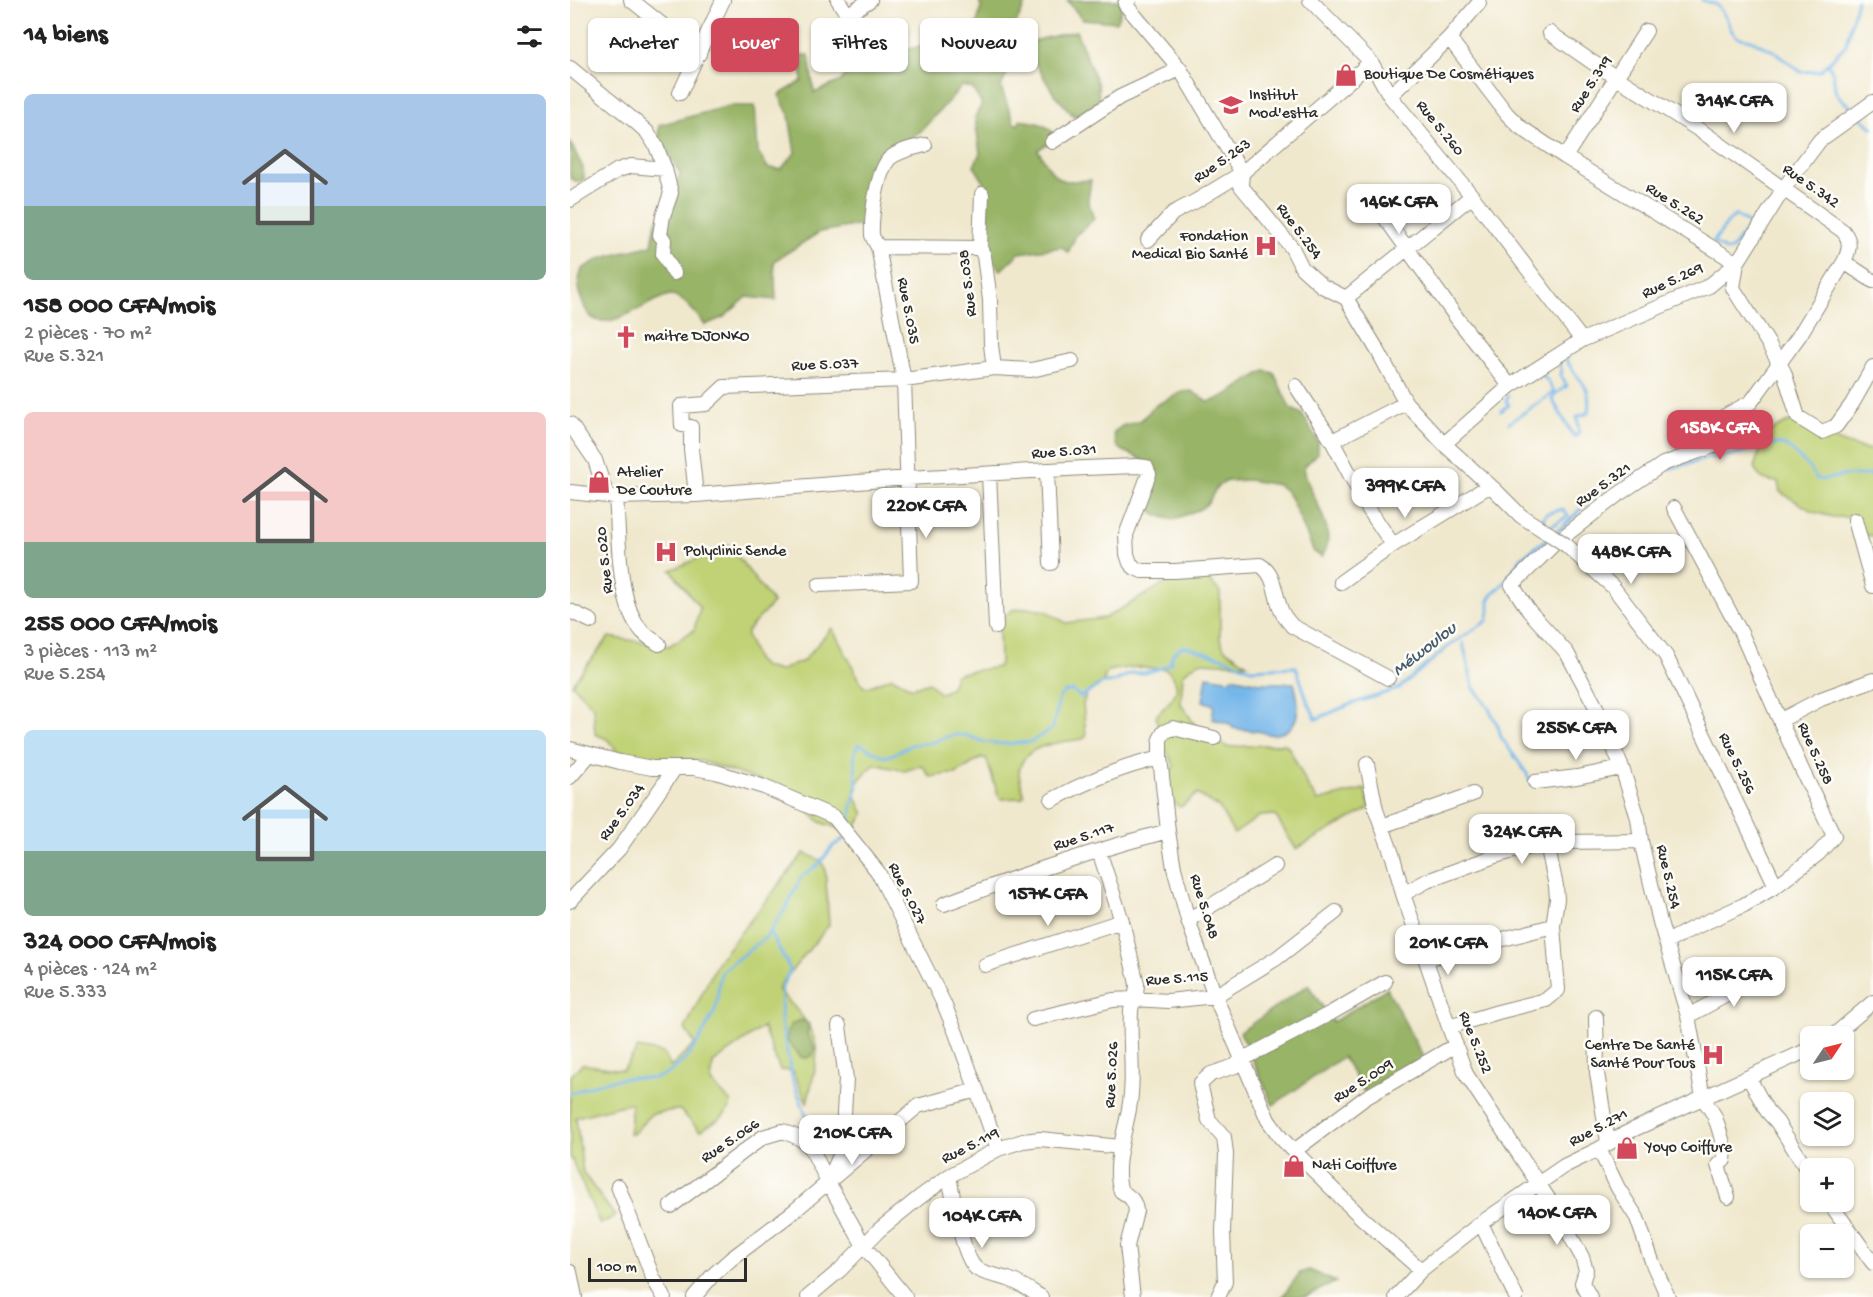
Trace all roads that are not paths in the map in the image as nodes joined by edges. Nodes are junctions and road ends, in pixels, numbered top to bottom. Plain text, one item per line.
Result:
1 (631, 0) edge
2 (723, 0) edge
3 (838, 0) edge
4 (870, 0) edge
5 (1129, 0) edge
6 (1310, 0) edge
7 (1479, 3) dead end
8 (847, 15) junction
9 (654, 18) edge
10 (849, 18) edge
11 (1646, 31) dead end
12 (1550, 33) dead end
13 (1449, 38) junction
14 (699, 54) edge
15 (1371, 62) junction
16 (570, 68) edge
17 (1180, 69) junction
18 (690, 72) edge
19 (1617, 77) junction
20 (680, 93) dead end
21 (1390, 96) junction
22 (1873, 102) edge
23 (1052, 142) dead end
24 (925, 145) dead end
25 (1565, 157) junction
26 (665, 169) junction
27 (1242, 173) junction
28 (1784, 188) junction
29 (982, 194) dead end
30 (1368, 194) dead end
31 (1472, 196) junction
32 (570, 200) edge
33 (1148, 240) dead end
34 (878, 247) junction
35 (980, 248) junction
36 (1407, 248) junction
37 (1844, 262) junction
38 (1737, 263) junction
39 (674, 273) dead end
40 (1873, 281) edge
41 (1346, 298) junction
42 (1582, 340) junction
43 (1072, 361) dead end
44 (1779, 364) junction
45 (1873, 367) edge
46 (994, 369) junction
47 (904, 380) junction
48 (1296, 386) dead end
49 (1510, 386) junction
50 (1406, 403) junction
51 (570, 424) edge
52 (1332, 441) junction
53 (1444, 444) junction
54 (1047, 471) junction
55 (989, 474) junction
56 (908, 478) junction
57 (1489, 486) junction
58 (570, 492) edge
59 (696, 495) junction
60 (611, 496) junction
61 (1674, 507) dead end
62 (1855, 519) dead end
63 (1393, 545) junction
64 (1051, 563) dead end
65 (1341, 582) dead end
66 (819, 585) dead end
67 (1512, 585) joint
68 (1873, 586) edge
69 (570, 611) edge
70 (591, 621) dead end
71 (996, 627) dead end
72 (659, 645) dead end
73 (1388, 678) dead end
74 (1873, 680) edge
75 (1781, 720) junction
76 (1214, 738) dead end
77 (570, 749) edge
78 (590, 754) junction
79 (1160, 758) junction
80 (1367, 764) dead end
81 (675, 768) junction
82 (1622, 768) junction
83 (570, 777) edge
84 (1535, 782) dead end
85 (1473, 794) dead end
86 (1052, 800) dead end
87 (1382, 826) junction
88 (1168, 831) junction
89 (1641, 841) junction
90 (1547, 844) junction
91 (1099, 851) junction
92 (1275, 866) dead end
93 (1776, 886) junction
94 (1403, 894) junction
95 (570, 902) edge
96 (944, 904) dead end
97 (1336, 912) dead end
98 (1188, 920) junction
99 (1122, 921) junction
100 (1553, 926) junction
101 (1667, 942) junction
102 (1426, 959) junction
103 (985, 965) dead end
104 (1765, 974) dead end
105 (1385, 982) dead end
106 (1215, 996) junction
107 (1134, 999) junction
108 (1873, 1002) edge
109 (1688, 1016) junction
110 (1596, 1017) dead end
111 (1033, 1019) dead end
112 (839, 1026) dead end
113 (1845, 1026) edge
114 (1449, 1027) junction
115 (1456, 1046) junction
116 (1800, 1054) edge
117 (1241, 1060) junction
118 (1749, 1078) junction
119 (977, 1090) junction
120 (1703, 1098) junction
121 (1604, 1145) junction
122 (1121, 1147) junction
123 (998, 1149) junction
124 (1294, 1151) junction
125 (1800, 1158) edge
126 (949, 1176) junction
127 (828, 1182) junction
128 (1537, 1183) junction
129 (618, 1186) dead end
130 (1728, 1197) dead end
131 (671, 1206) dead end
132 (1836, 1212) edge
133 (1481, 1223) junction
134 (864, 1246) junction
135 (1873, 1263) edge
136 (1420, 1270) junction
137 (570, 1272) edge
138 (575, 1297) edge
139 (664, 1297) edge
140 (694, 1297) edge
141 (808, 1297) edge
142 (905, 1297) edge
143 (1041, 1297) edge
144 (1133, 1297) edge
145 (1218, 1297) edge
146 (1396, 1297) edge
147 (1516, 1297) edge
148 (1590, 1297) edge
149 (1668, 1297) edge

1 - 9 street
2 - 14 street
3 - 8 street
4 - 8 street
5 - 17 street, Rue 5.254
6 - 15 street, Rue 5.260
7 - 13 street
8 - 10 street
11 - 19 street, Rue 5.319
12 - 19 street, Rue 5.342
13 - 21 street
13 - 25 street, Rue 5.262
15 - 21 street, Rue 5.260
15 - 27 street, Rue 5.263
16 - 26 street
17 - 23 street
17 - 27 street, Rue 5.254
18 - 20 street
19 - 25 street, Rue 5.319
19 - 28 street, Rue 5.342
21 - 31 street, Rue 5.260
22 - 28 street, Rue 5.269
24 - 34 street, Rue 5.035
25 - 38 street, Rue 5.262
26 - 32 street
26 - 39 street
27 - 33 street, Rue 5.263
27 - 41 street, Rue 5.254
28 - 37 street, Rue 5.342
28 - 38 street, Rue 5.269
29 - 35 street, Rue 5.038
30 - 36 street
31 - 36 street
31 - 42 street, Rue 5.260
34 - 35 street
34 - 47 street, Rue 5.035
35 - 46 street, Rue 5.038
36 - 41 street
36 - 49 street
37 - 40 street
37 - 44 street, Rue 5.321
38 - 42 street, Rue 5.269
38 - 44 street
41 - 50 street
42 - 49 street, Rue 5.269
43 - 46 street, Rue 5.037
44 - 45 street
44 - 67 street, Rue 5.321
46 - 47 street, Rue 5.037
47 - 56 street, Rue 5.035
47 - 59 street, Rue 5.037
48 - 52 street
49 - 53 street, Rue 5.269
50 - 52 street
50 - 53 street
51 - 60 street, Rue 5.020
52 - 63 street
53 - 57 street
54 - 55 street, Rue 5.031
54 - 64 street
54 - 73 street, Rue 5.031
55 - 56 street, Rue 5.031
55 - 71 street
56 - 59 street, Rue 5.031
56 - 66 street, Rue 5.035
57 - 63 street
57 - 93 street, Rue 5.256, bridge
58 - 60 street, Rue 5.031
59 - 60 street, Rue 5.031
60 - 72 street, Rue 5.020
61 - 75 street, Rue 5.258
62 - 68 street
63 - 65 street
67 - 82 street, Rue 5.254
69 - 70 street
74 - 75 street
75 - 93 street, Rue 5.258
76 - 79 street, Rue 5.048
77 - 78 street, Rue 5.027
78 - 81 street, Rue 5.027
78 - 83 street
79 - 86 street
79 - 88 street, Rue 5.048
80 - 87 street, Rue 5.252
81 - 95 street, Rue 5.034
81 - 119 street, Rue 5.027
82 - 84 street
82 - 89 street, Rue 5.254
85 - 87 street
87 - 94 street, Rue 5.252
88 - 91 street, Rue 5.117
88 - 98 street, Rue 5.048
89 - 90 street
89 - 101 street, Rue 5.254
90 - 94 street
90 - 100 street
91 - 96 street, Rue 5.117
91 - 99 street, Rue 5.026
92 - 98 street
93 - 101 street, Rue 5.258
94 - 102 street, Rue 5.252
97 - 106 street, Rue 5.115
98 - 106 street, Rue 5.048
99 - 103 street
99 - 107 street, Rue 5.026
100 - 102 street
100 - 114 street
101 - 109 street, Rue 5.254
102 - 114 street, Rue 5.252
104 - 109 street
105 - 117 street
106 - 107 street, Rue 5.115
106 - 117 street, Rue 5.048
107 - 111 street, Rue 5.115
107 - 122 street, Rue 5.026
108 - 113 street
109 - 120 street, Rue 5.254
110 - 121 street
112 - 127 street
114 - 115 street, Rue 5.252
115 - 124 street, Rue 5.009
115 - 128 street, Rue 5.252
116 - 118 street, Rue 5.271
117 - 124 street, Rue 5.048
117 - 145 street
118 - 120 street, Rue 5.271
118 - 125 street
119 - 123 street, Rue 5.027
119 - 127 street
120 - 121 street, Rue 5.271
120 - 130 street, Rue 5.254
121 - 128 street, Rue 5.271
121 - 149 street
122 - 123 street, Rue 5.119
122 - 144 street, Rue 5.026
123 - 126 street, Rue 5.119
124 - 136 street, Rue 5.048
126 - 134 street, Rue 5.119
126 - 143 street
127 - 131 street, Rue 5.066
127 - 134 street, Rue 5.066
127 - 140 street
128 - 133 street, Rue 5.271
128 - 148 street, Rue 5.252
129 - 139 street
132 - 135 street
133 - 136 street, Rue 5.271
133 - 147 street
134 - 141 street, Rue 5.119
134 - 142 street, Rue 5.066
136 - 146 street, Rue 5.271
137 - 138 street

